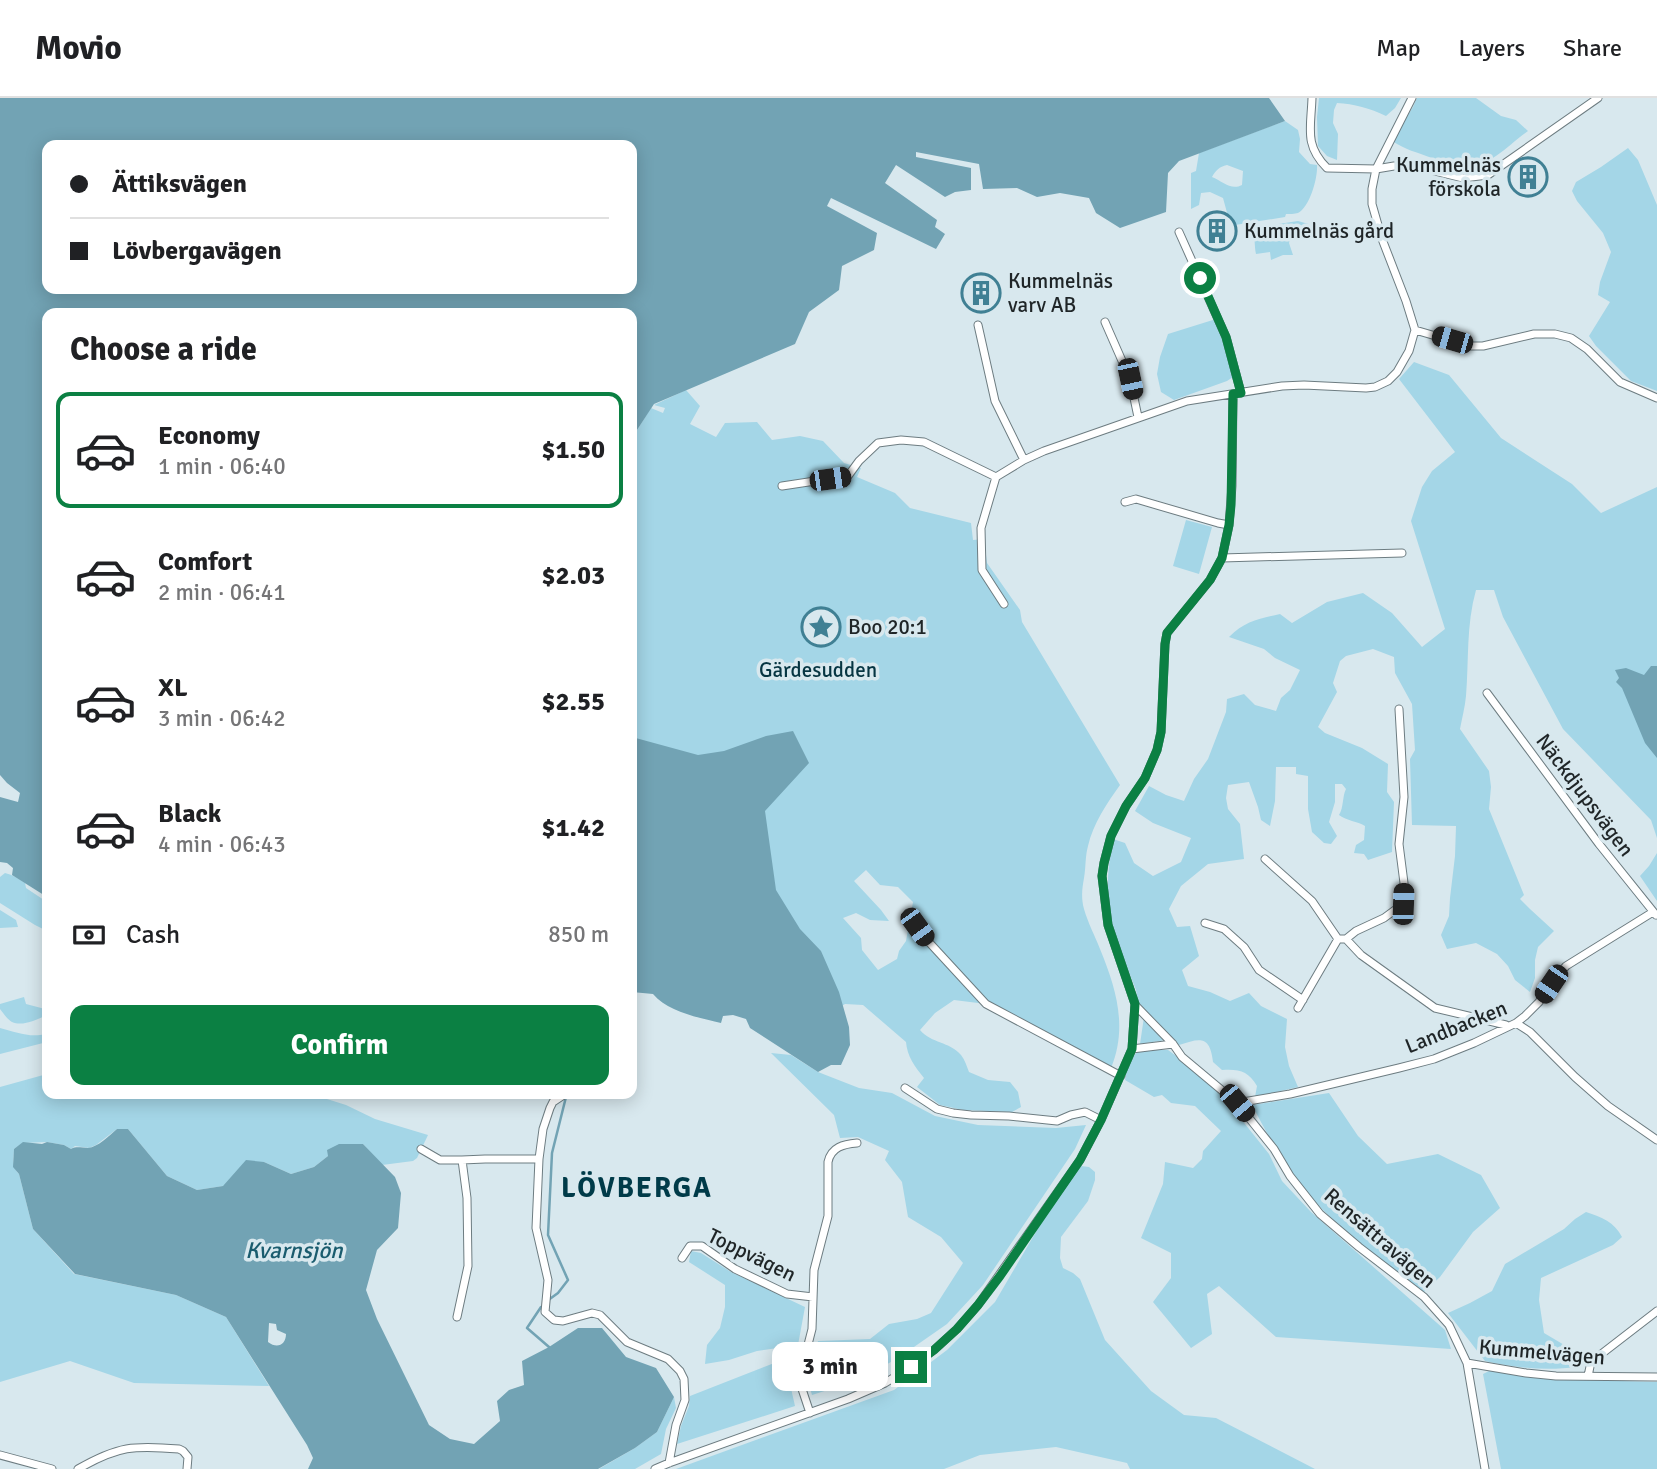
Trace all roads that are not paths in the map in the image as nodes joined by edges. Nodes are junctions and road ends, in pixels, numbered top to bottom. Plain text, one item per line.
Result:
1 (1312, 98) edge
2 (1412, 98) edge
3 (1598, 98) edge
4 (1376, 169) junction
5 (1179, 232) dead end
6 (1105, 322) dead end
7 (978, 325) dead end
8 (1415, 330) junction
9 (1237, 393) junction
10 (1657, 398) edge
11 (1138, 417) junction
12 (1024, 460) junction
13 (996, 477) junction
14 (782, 486) dead end
15 (1125, 502) dead end
16 (1229, 525) junction
17 (1402, 553) dead end
18 (1222, 558) junction
19 (1004, 604) dead end
20 (1487, 693) dead end
21 (1399, 709) dead end
22 (1265, 859) dead end
23 (908, 913) dead end
24 (1655, 914) edge
25 (1205, 923) dead end
26 (1342, 939) junction
27 (1303, 1000) junction
28 (1135, 1004) junction
29 (1298, 1008) dead end
30 (1512, 1024) junction
31 (1173, 1044) junction
32 (1132, 1049) junction
33 (1121, 1076) junction
34 (905, 1088) dead end
35 (558, 1099) edge
36 (1237, 1103) junction
37 (1101, 1120) junction
38 (1657, 1140) edge
39 (857, 1143) dead end
40 (421, 1149) dead end
41 (539, 1159) junction
42 (462, 1160) junction
43 (682, 1258) dead end
44 (813, 1297) junction
45 (1657, 1311) edge
46 (457, 1317) dead end
47 (1467, 1363) junction
48 (1588, 1376) junction
49 (1657, 1377) edge
50 (810, 1413) junction
51 (0, 1455) edge
52 (669, 1463) junction
53 (52, 1469) edge
54 (78, 1469) edge
55 (187, 1469) edge
56 (656, 1469) edge
57 (1485, 1469) edge

1 - 4 street
2 - 4 street
3 - 4 street
4 - 8 street
5 - 9 street
6 - 11 street
7 - 12 street
8 - 9 street
8 - 10 street
9 - 11 street
9 - 16 street
11 - 12 street
12 - 13 street
13 - 14 street
13 - 19 street
15 - 16 street
16 - 18 street
17 - 18 street
18 - 28 street
20 - 24 street, Näckdjupsvägen
21 - 26 street
22 - 26 street
23 - 33 street
24 - 30 street, Landbacken
25 - 27 street
26 - 27 street
26 - 30 street
27 - 29 street
28 - 31 street, Rensättravägen
28 - 32 street
30 - 36 street, Landbacken
30 - 38 street
31 - 32 street
31 - 36 street, Rensättravägen
32 - 33 street
33 - 37 street
34 - 37 street
35 - 41 street
36 - 47 street, Rensättravägen
37 - 50 street
39 - 44 street
40 - 42 street
41 - 42 street
41 - 52 street
42 - 46 street
43 - 44 street, Toppvägen
44 - 50 street
45 - 48 street
47 - 48 street, Kummelvägen
47 - 57 street, Rensättravägen
48 - 49 street, Kummelvägen
50 - 52 street
51 - 53 street
52 - 56 street
54 - 55 street

